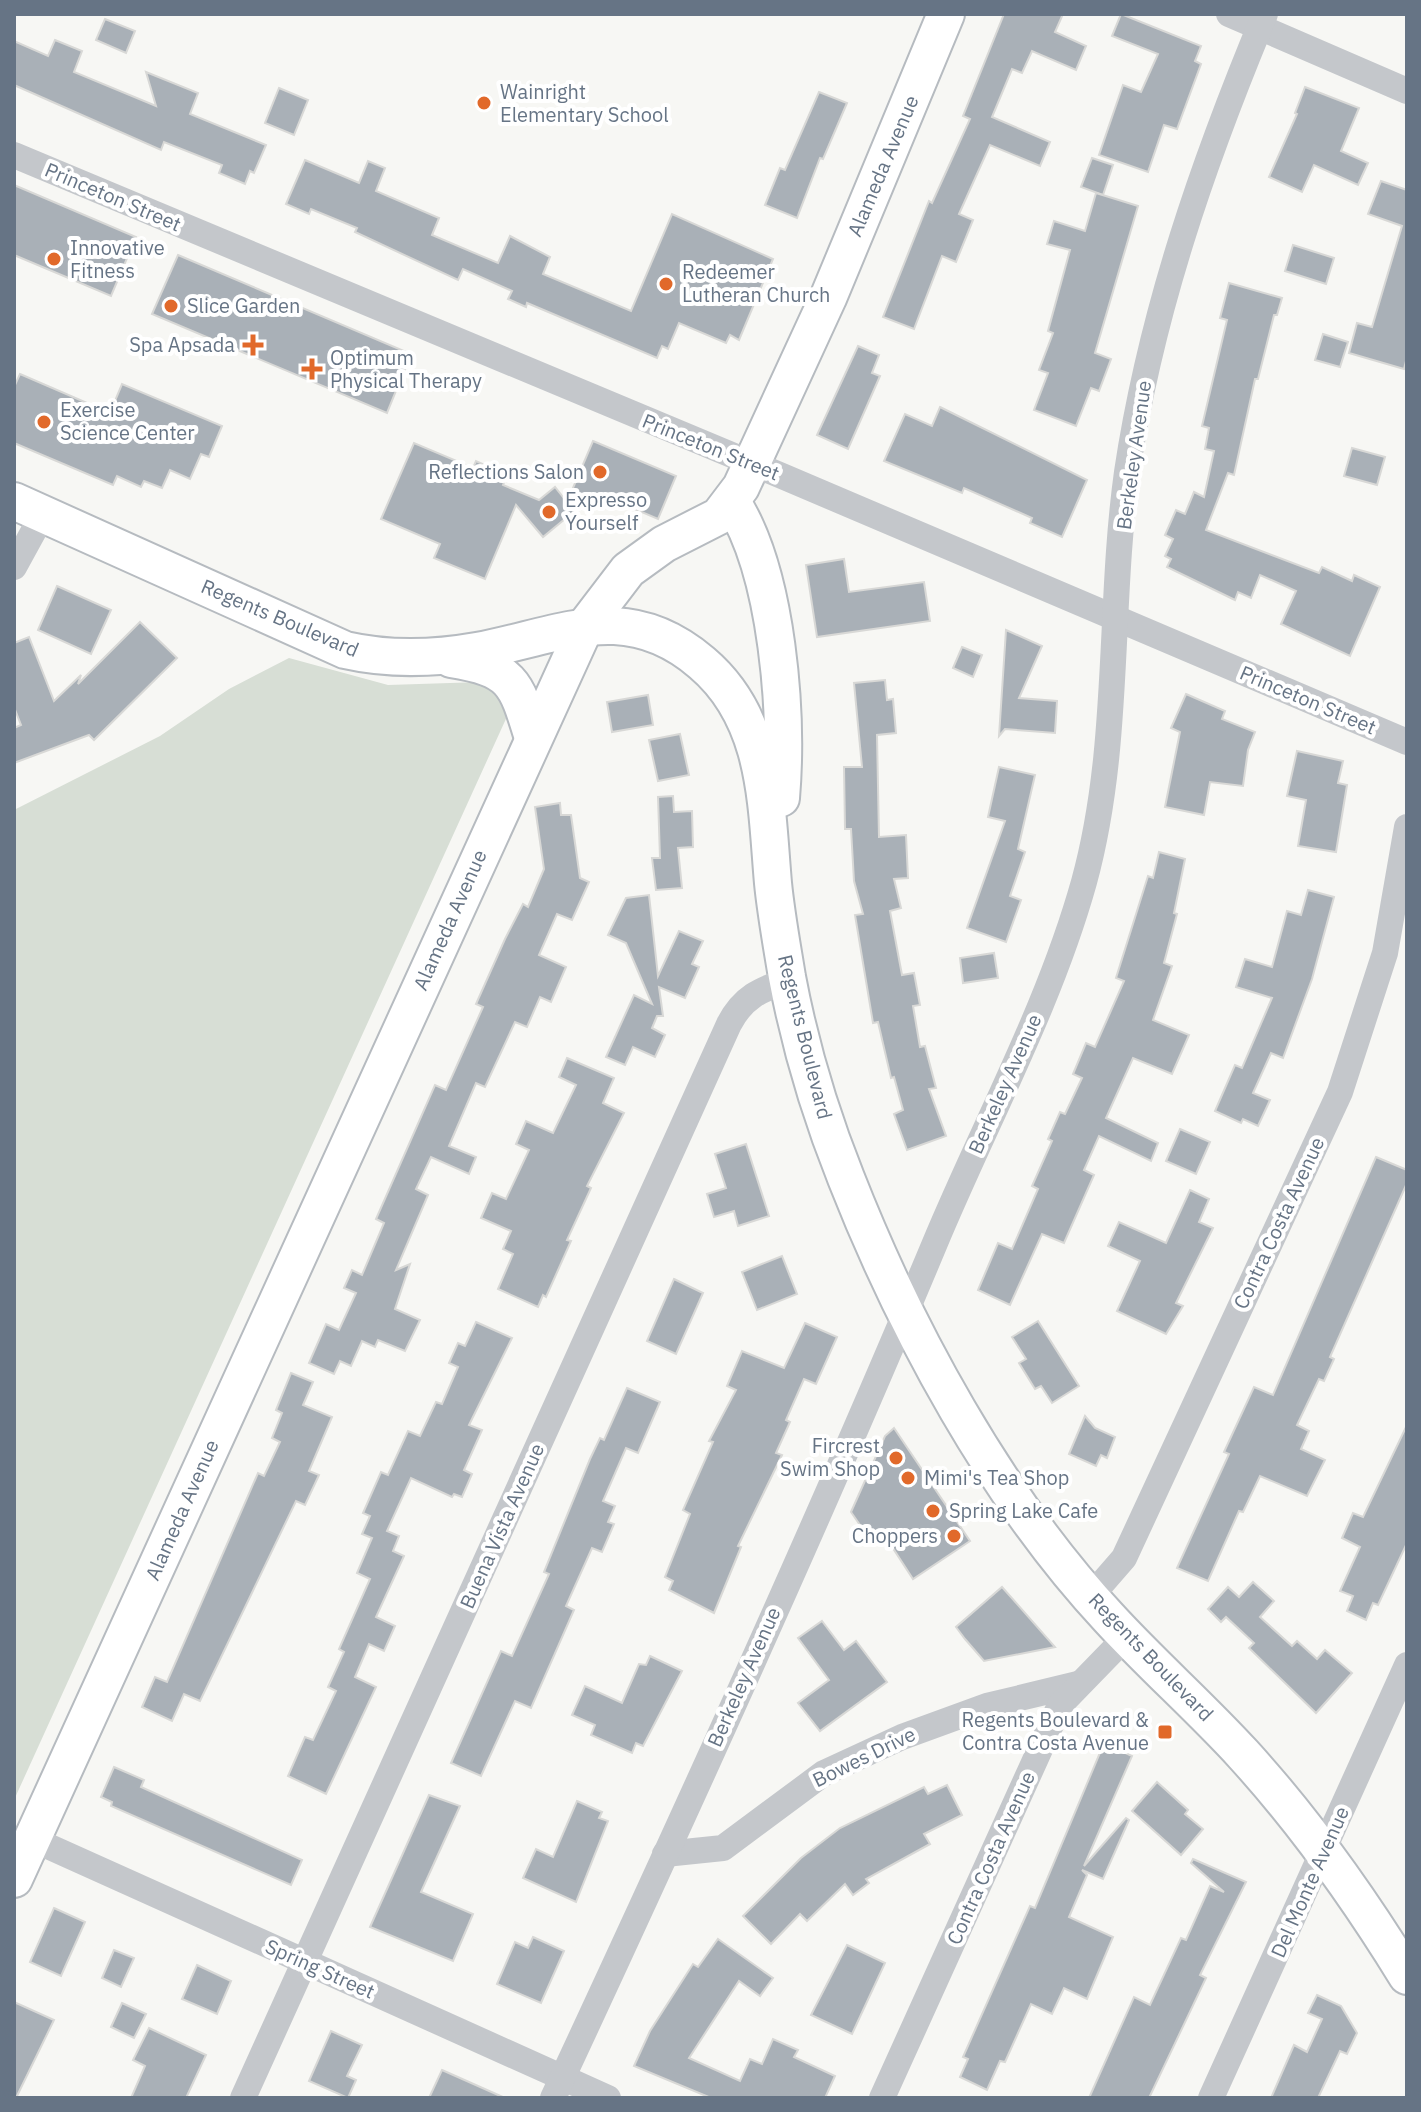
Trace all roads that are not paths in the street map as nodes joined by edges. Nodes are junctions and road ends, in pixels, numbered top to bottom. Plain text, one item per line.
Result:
1 (946, 14) edge
2 (1229, 14) edge
3 (1262, 21) edge
4 (1407, 91) edge
5 (14, 155) edge
6 (751, 463) junction
7 (732, 502) junction
8 (28, 507) edge
9 (14, 567) edge
10 (1117, 618) junction
11 (586, 625) junction
12 (436, 657) junction
13 (533, 738) junction
14 (1407, 742) edge
15 (1407, 827) edge
16 (774, 891) junction
17 (788, 980) junction
18 (906, 1314) junction
19 (1091, 1596) junction
20 (1127, 1636) junction
21 (1407, 1665) edge
22 (1078, 1684) junction
23 (32, 1839) junction
24 (665, 1854) junction
25 (1323, 1854) junction
26 (14, 1879) edge
27 (305, 1962) junction
28 (1407, 1976) edge
29 (558, 2088) edge
30 (243, 2098) edge
31 (608, 2098) edge
32 (882, 2098) edge
33 (1211, 2098) edge

1 - 6 main road, Alameda Avenue
2 - 3 street
3 - 4 street
3 - 10 street, Berkeley Avenue
5 - 6 street, Princeton Street
6 - 7 main road, Alameda Avenue
6 - 10 street, Princeton Street
7 - 11 main road, Alameda Avenue
7 - 16 main road
8 - 9 street
8 - 12 main road, Regents Boulevard
10 - 14 street, Princeton Street
10 - 18 street, Berkeley Avenue
11 - 12 main road, Regents Boulevard
11 - 13 main road, Alameda Avenue
11 - 16 main road, Regents Boulevard
12 - 13 main road
13 - 23 main road, Alameda Avenue
15 - 19 street, Contra Costa Avenue
16 - 17 main road, Regents Boulevard
17 - 18 main road, Regents Boulevard
17 - 27 street, Buena Vista Avenue
18 - 19 main road, Regents Boulevard
18 - 24 street, Berkeley Avenue
19 - 20 main road, Regents Boulevard
20 - 22 street, Contra Costa Avenue
20 - 25 main road, Regents Boulevard
21 - 25 street, Del Monte Avenue
22 - 24 street, Bowes Drive
22 - 32 street, Contra Costa Avenue
23 - 26 main road, Alameda Avenue
23 - 27 street, Spring Street
24 - 29 street, Berkeley Avenue
25 - 28 main road, Regents Boulevard
25 - 33 street, Del Monte Avenue
27 - 29 street, Spring Street
27 - 30 street, Buena Vista Avenue
29 - 31 street, Spring Street

